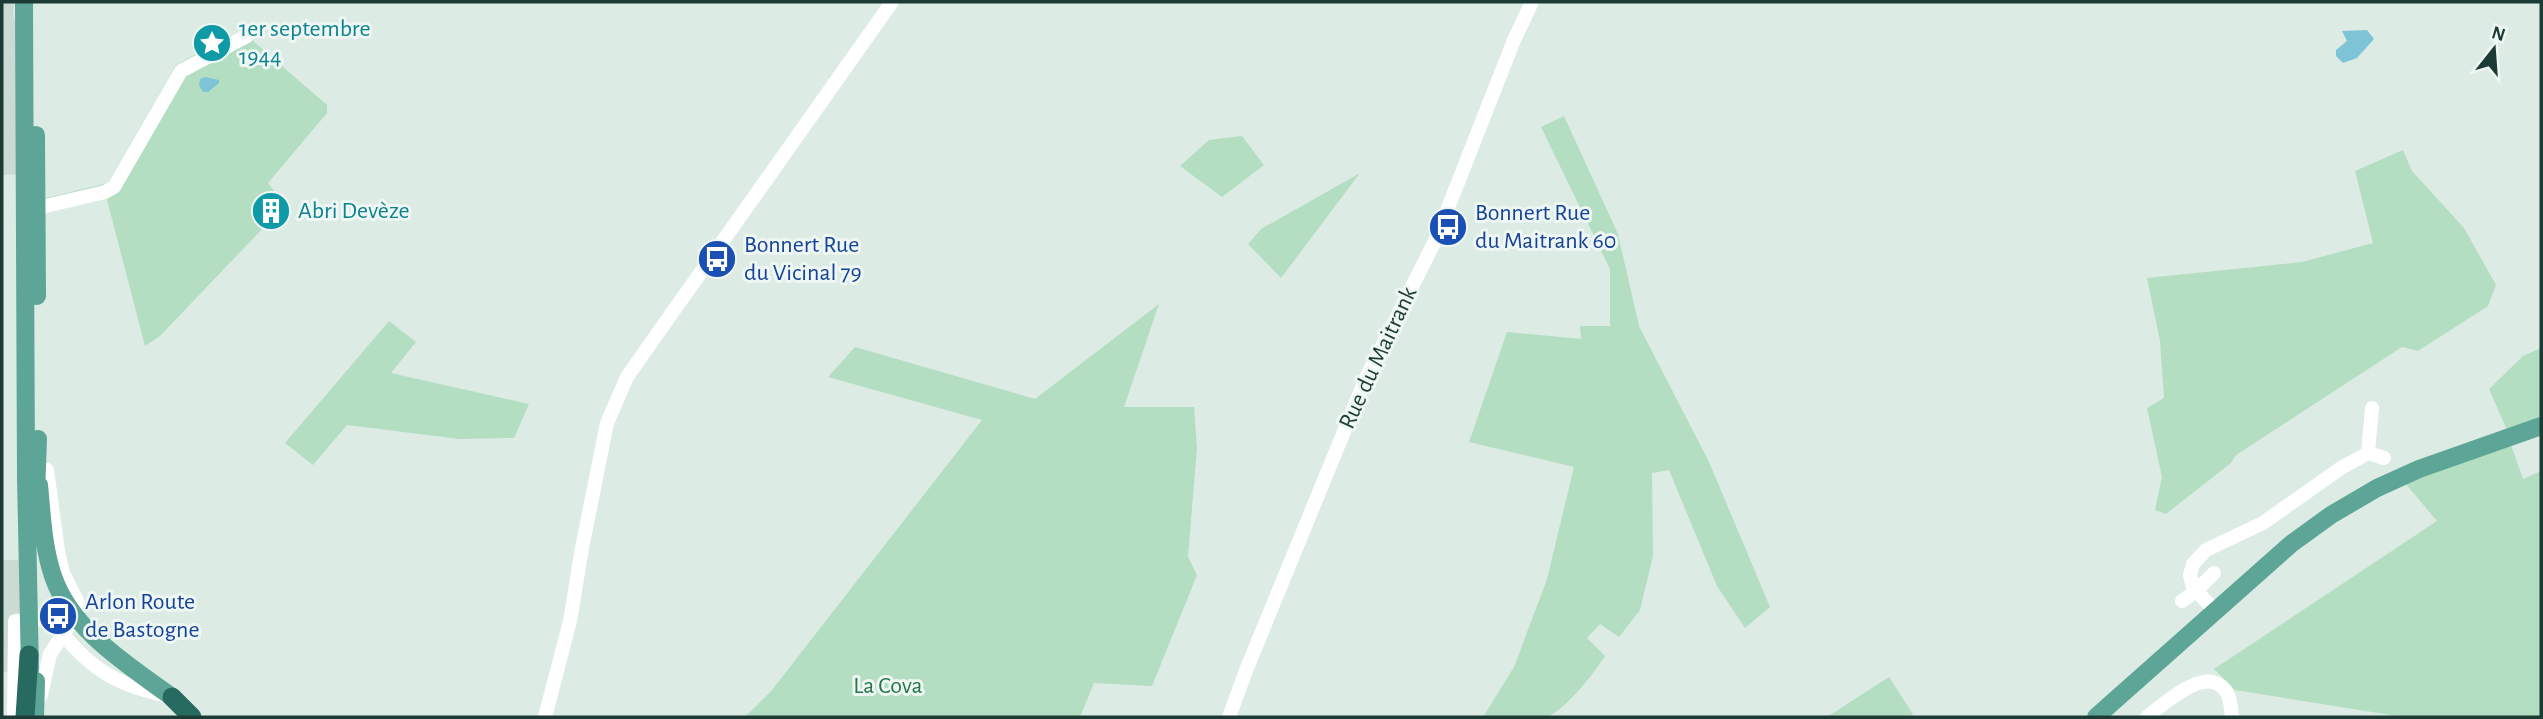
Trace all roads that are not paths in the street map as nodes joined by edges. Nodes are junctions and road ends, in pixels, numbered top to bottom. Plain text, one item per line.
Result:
1 (24, 2) edge
2 (35, 2) edge
3 (892, 2) edge
4 (1532, 2) edge
5 (247, 36) dead end
6 (37, 208) junction
7 (2372, 408) dead end
8 (2541, 426) edge
9 (2368, 453) junction
10 (2384, 458) dead end
11 (42, 471) junction
12 (2214, 573) dead end
13 (2196, 591) junction
14 (2182, 601) dead end
15 (2216, 611) junction
16 (76, 615) junction
17 (32, 620) junction
18 (63, 635) junction
19 (29, 655) joint
20 (172, 697) junction
21 (14, 717) edge
22 (32, 717) edge
23 (192, 717) edge
24 (545, 717) edge
25 (1229, 717) edge
26 (2096, 717) edge
27 (2147, 717) edge
28 (2232, 717) edge

1 - 17 main road
2 - 6 main road
3 - 24 street
4 - 25 street, Rue du Maitrank
5 - 6 street
6 - 11 main road
7 - 9 street
8 - 15 main road
9 - 10 street
9 - 13 street
11 - 16 main road
11 - 17 main road
12 - 13 street
13 - 14 street
13 - 15 street
15 - 26 main road
16 - 18 street
16 - 20 main road
17 - 18 street
17 - 19 main road
17 - 21 street
17 - 22 main road
18 - 20 street
18 - 22 street
19 - 22 highway
20 - 23 highway
27 - 28 street

